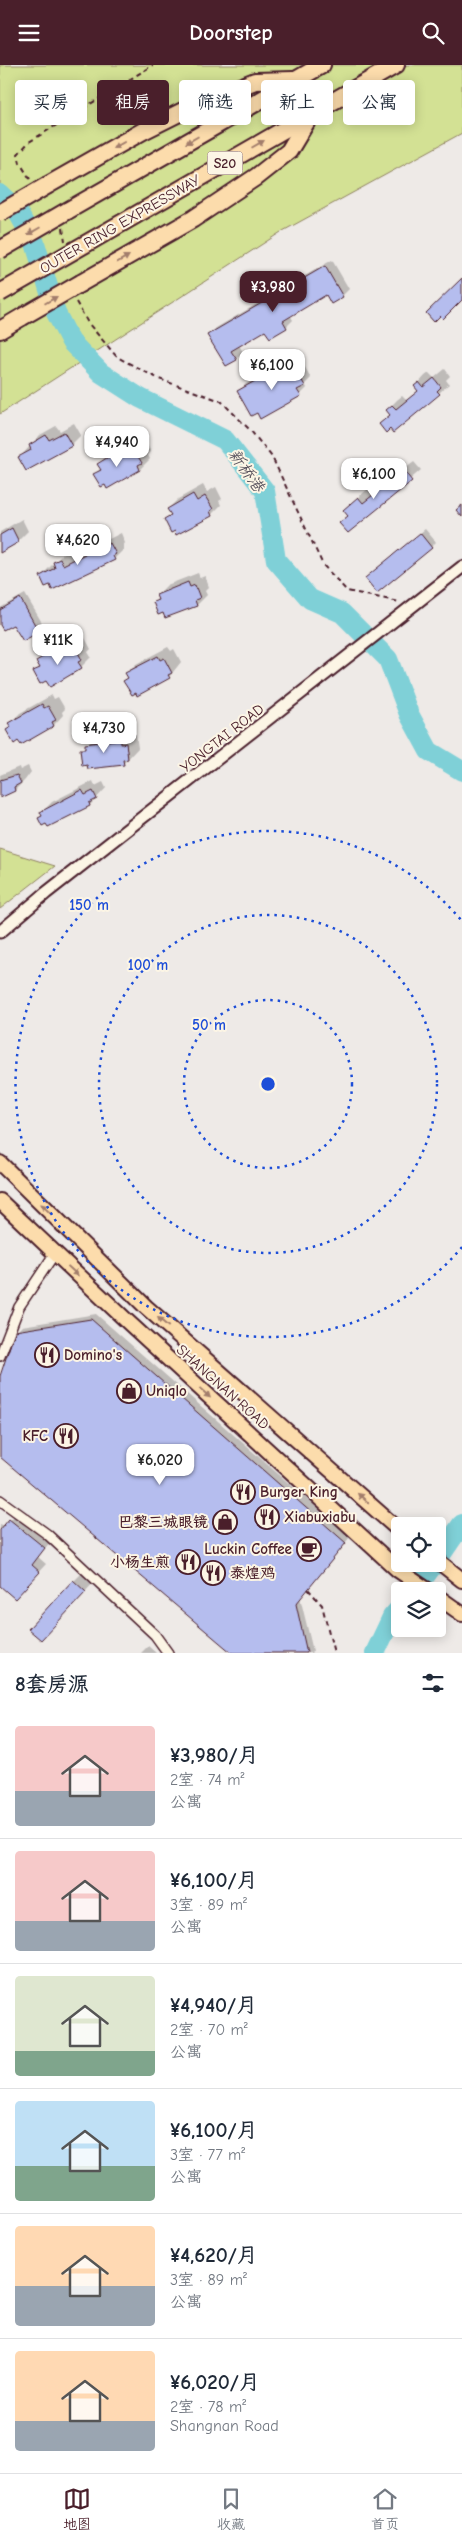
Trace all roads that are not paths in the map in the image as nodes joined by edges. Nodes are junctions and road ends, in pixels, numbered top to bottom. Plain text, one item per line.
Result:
1 (322, 65) edge
2 (396, 65) edge
3 (297, 80) edge
4 (261, 81) edge
5 (261, 101) edge
6 (333, 101) edge
7 (291, 125) edge
8 (304, 125) edge
9 (0, 213) edge
10 (0, 250) edge
11 (0, 293) edge
12 (0, 330) edge
13 (462, 567) edge
14 (0, 932) edge
15 (0, 1163) edge
16 (0, 1201) edge
17 (55, 1253) junction
18 (0, 1356) edge
19 (0, 1500) edge
20 (391, 1523) edge
21 (446, 1567) edge
22 (462, 1580) edge
23 (417, 1582) edge
24 (446, 1603) edge
25 (462, 1614) edge
26 (168, 1653) edge

1 - 3 highway, S20
2 - 6 highway, OUTER RING EXPRESSWAY / S20
4 -> 9 highway, bridge
5 -> 10 highway, S20, bridge
11 -> 7 highway, OUTER RING EXPRESSWAY / S20, bridge
12 -> 8 highway, bridge
13 - 14 street, YONGTAI ROAD
20 -> 15 main road, SHANGNAN ROAD
16 - 17 main road, SHANGNAN ROAD
17 - 18 street
17 -> 23 main road, SHANGNAN ROAD
19 - 26 street
21 - 22 main road
24 - 25 main road

